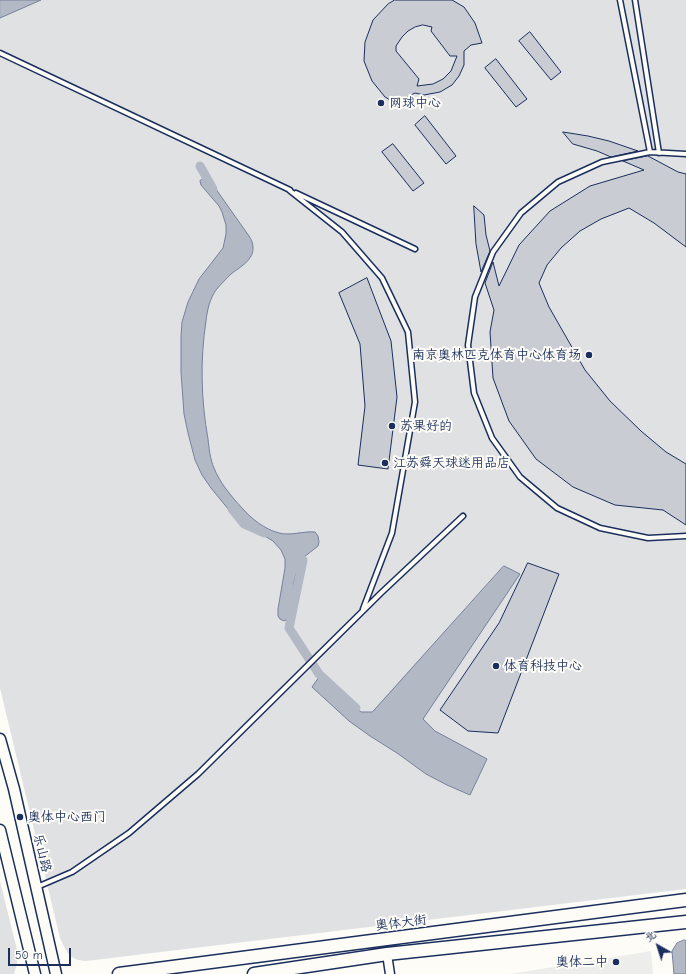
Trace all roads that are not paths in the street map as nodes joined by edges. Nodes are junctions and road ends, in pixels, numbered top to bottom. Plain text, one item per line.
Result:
1 (620, 0) edge
2 (635, 0) edge
3 (0, 53) edge
4 (650, 152) junction
5 (659, 153) junction
6 (686, 154) edge
7 (289, 190) junction
8 (415, 249) dead end
9 (464, 516) dead end
10 (686, 536) edge
11 (363, 611) junction
12 (0, 739) edge
13 (0, 830) edge
14 (37, 888) junction
15 (686, 900) edge
16 (686, 922) edge
17 (387, 954) junction
18 (35, 974) edge
19 (56, 974) edge
20 (119, 974) edge
21 (254, 974) edge
22 (390, 974) edge

1 - 4 lane
2 - 5 lane
3 - 7 lane
4 - 5 lane
4 - 10 lane
5 - 6 lane
7 - 8 lane
7 - 11 lane
9 - 11 lane
11 - 14 lane
12 - 14 street, 乐山路
13 - 18 street
14 - 19 street, 乐山路
15 - 20 main road, 奥体大街
16 - 17 main road
17 - 21 main road
17 - 22 street

